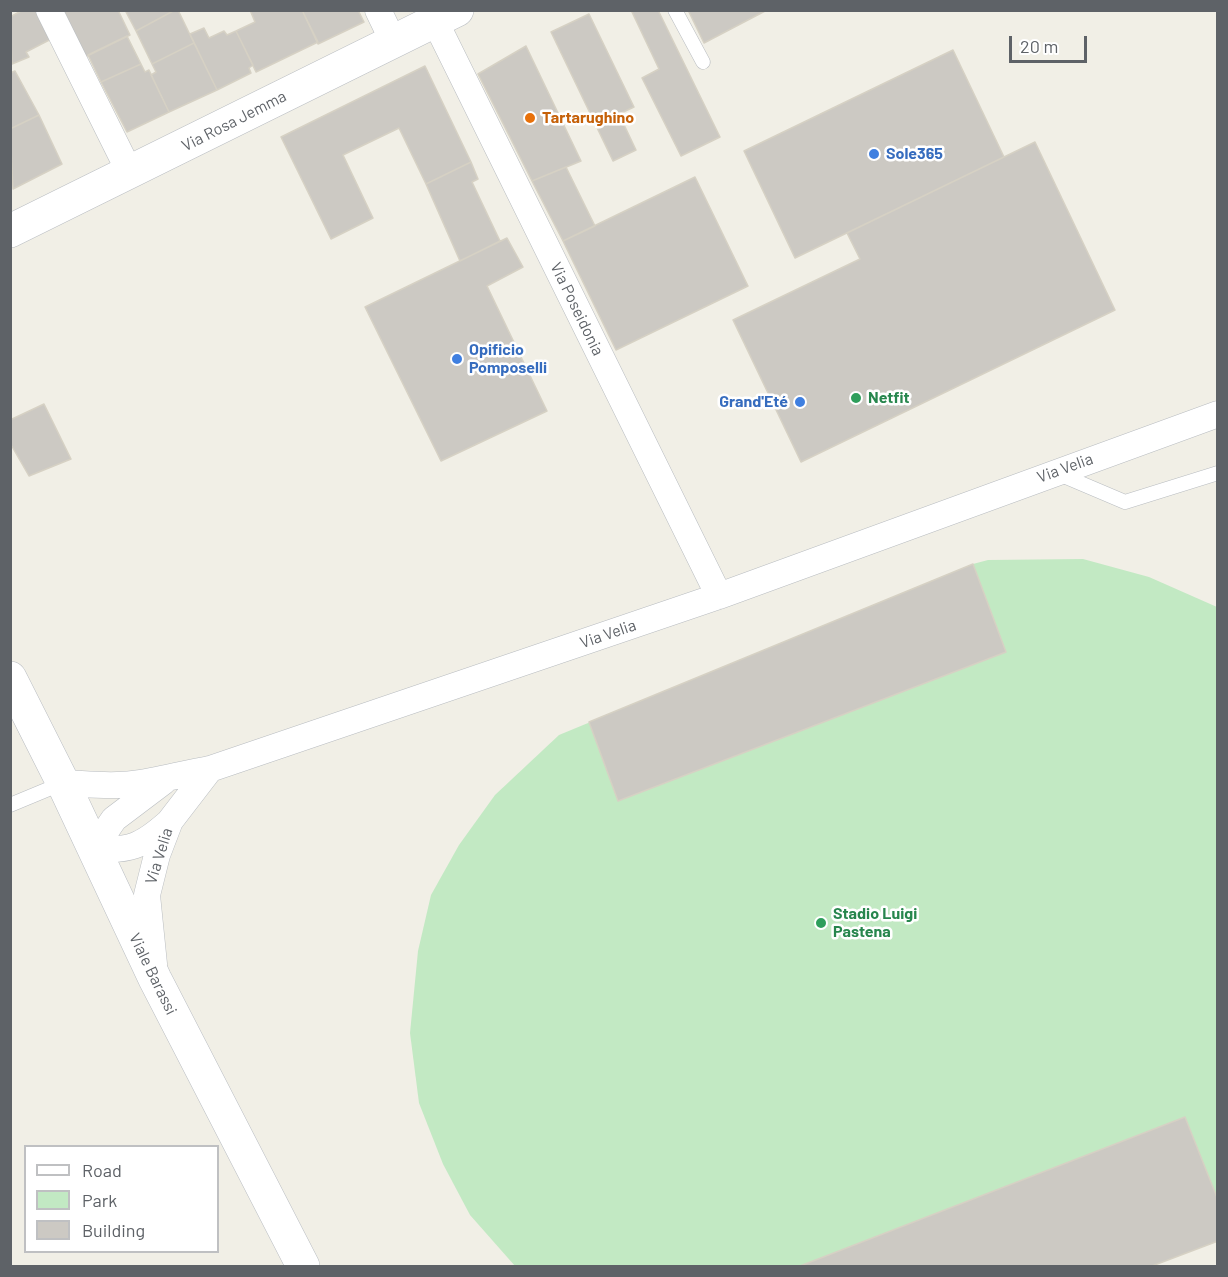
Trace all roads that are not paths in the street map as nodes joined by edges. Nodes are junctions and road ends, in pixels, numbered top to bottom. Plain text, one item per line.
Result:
1 (49, 10) edge
2 (378, 10) edge
3 (675, 10) edge
4 (446, 16) edge
5 (393, 41) junction
6 (703, 62) dead end
7 (130, 173) junction
8 (10, 231) edge
9 (1218, 414) edge
10 (1055, 471) junction
11 (1218, 473) edge
12 (719, 596) junction
13 (10, 678) edge
14 (210, 770) junction
15 (176, 774) junction
16 (63, 783) junction
17 (10, 805) edge
18 (170, 821) junction
19 (94, 848) junction
20 (155, 980) junction
21 (303, 1266) edge

1 - 7 street
2 - 5 street
3 - 6 lane
4 - 5 street, Via Rosa Jemma
4 - 12 street, Via Poseidonia
5 - 7 street, Via Rosa Jemma
7 - 8 street, Via Rosa Jemma
9 - 10 street, Via Velia
10 - 11 lane
10 - 12 street, Via Velia
12 - 14 street, Via Velia
13 - 16 street, Viale Barassi
14 - 15 street
14 - 18 street, Via Velia
15 - 16 street
15 - 19 street
16 - 17 lane
16 - 19 street, Viale Barassi
18 - 19 street
18 - 20 street, Via Velia
19 - 20 street, Viale Barassi
20 - 21 street, Viale Barassi

